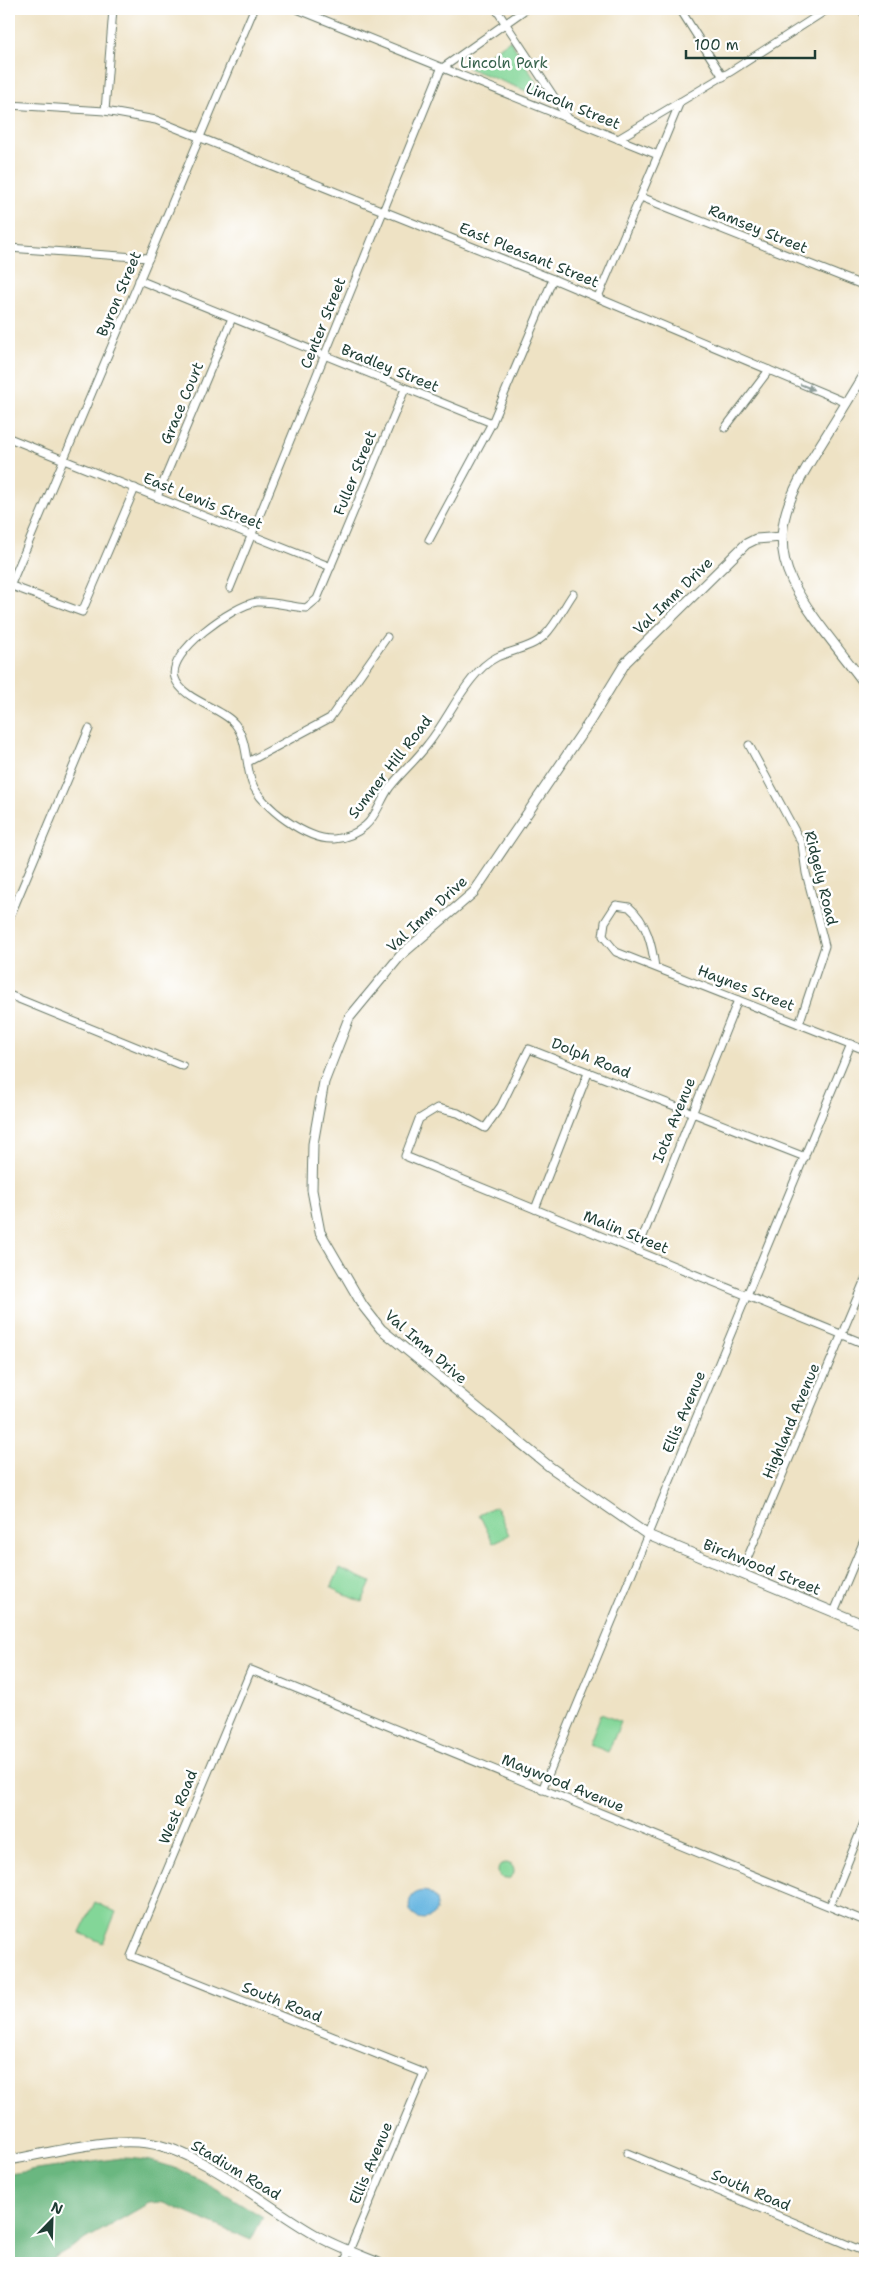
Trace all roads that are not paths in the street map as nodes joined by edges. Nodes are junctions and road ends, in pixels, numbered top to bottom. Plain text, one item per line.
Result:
1 (113, 9) edge
2 (254, 9) edge
3 (297, 9) edge
4 (496, 9) edge
5 (526, 9) edge
6 (680, 9) edge
7 (828, 9) edge
8 (862, 9) edge
9 (865, 13) edge
10 (506, 23) junction
11 (441, 69) junction
12 (723, 77) junction
13 (680, 102) junction
14 (9, 105) edge
15 (105, 111) junction
16 (568, 119) junction
17 (200, 137) junction
18 (618, 139) junction
19 (658, 155) junction
20 (640, 197) junction
21 (384, 211) junction
22 (9, 248) edge
23 (149, 258) junction
24 (553, 278) junction
25 (140, 280) junction
26 (865, 286) edge
27 (598, 297) junction
28 (232, 318) junction
29 (325, 356) junction
30 (768, 370) junction
31 (865, 372) edge
32 (405, 389) junction
33 (846, 403) junction
34 (492, 423) junction
35 (725, 428) dead end
36 (9, 438) edge
37 (63, 460) junction
38 (135, 488) junction
39 (157, 497) junction
40 (252, 535) junction
41 (782, 537) junction
42 (429, 540) dead end
43 (331, 567) junction
44 (9, 586) edge
45 (230, 588) dead end
46 (573, 594) dead end
47 (387, 637) dead end
48 (865, 684) edge
49 (89, 729) dead end
50 (748, 745) dead end
51 (248, 762) junction
52 (9, 919) edge
53 (654, 967) junction
54 (9, 994) edge
55 (738, 1000) junction
56 (799, 1024) junction
57 (851, 1044) junction
58 (865, 1050) edge
59 (183, 1066) dead end
60 (588, 1073) junction
61 (692, 1112) junction
62 (415, 1128) joint
63 (805, 1157) junction
64 (535, 1209) junction
65 (637, 1251) junction
66 (865, 1279) edge
67 (747, 1296) junction
68 (842, 1334) junction
69 (865, 1344) edge
70 (648, 1535) junction
71 (865, 1538) edge
72 (741, 1573) junction
73 (834, 1612) junction
74 (865, 1624) edge
75 (251, 1670) joint
76 (542, 1790) junction
77 (865, 1820) edge
78 (830, 1906) junction
79 (865, 1921) edge
80 (131, 1956) joint
81 (424, 2073) joint
82 (627, 2153) dead end
83 (9, 2160) edge
84 (349, 2251) junction
85 (865, 2252) edge
86 (344, 2263) edge
87 (380, 2263) edge

1 - 15 street
2 - 17 street, Byron Street
3 - 11 street, Lincoln Street
4 - 10 street
5 - 10 street
6 - 12 street
7 - 12 street
8 - 9 street
10 - 11 street
10 - 16 street
11 - 16 street, Lincoln Street
11 - 21 street, Center Street
12 - 13 street
13 - 18 street
13 - 19 street
14 - 15 street, East Pleasant Street
15 - 17 street, East Pleasant Street
16 - 18 street, Lincoln Street
17 - 21 street, East Pleasant Street
17 - 23 street, Byron Street
18 - 19 street, Lincoln Street
19 - 20 street
20 - 26 street, Ramsey Street
20 - 27 street
21 - 24 street, East Pleasant Street
21 - 29 street, Center Street
22 - 23 street
23 - 25 street, Byron Street
24 - 27 street, East Pleasant Street
24 - 34 street
25 - 28 street, Bradley Street
25 - 37 street, Byron Street
27 - 30 street, East Pleasant Street
28 - 29 street, Bradley Street
28 - 39 street, Grace Court
29 - 32 street, Bradley Street
29 - 40 street, Center Street
30 -> 33 street, East Pleasant Street
30 - 35 street
31 - 33 street
32 - 34 street, Bradley Street
32 - 43 street, Fuller Street
33 - 41 street
34 - 42 street
36 - 37 street, East Lewis Street
37 - 38 street, East Lewis Street
37 - 44 street, Byron Street
38 - 39 street, East Lewis Street
38 - 44 street
39 - 40 street, East Lewis Street
40 - 43 street, East Lewis Street
40 - 45 street, Center Street
41 - 48 street
41 - 70 street, Val Imm Drive
43 - 51 street, Sumner Hill Road
46 - 51 street, Sumner Hill Road
47 - 51 street
49 - 52 street
50 - 56 street, Ridgely Road
53 - 53 street, Haynes Street
53 - 55 street, Haynes Street
54 - 59 street
55 - 56 street, Haynes Street
55 - 61 street, Iota Avenue
56 - 57 street, Haynes Street
57 - 58 street, Haynes Street
57 - 63 street, Ellis Avenue
60 - 61 street, Dolph Road
60 - 62 street, Dolph Road
60 - 64 street
61 - 63 street, Dolph Road
61 - 65 street, Iota Avenue
62 - 64 street, Malin Street
63 - 67 street, Ellis Avenue
64 - 65 street, Malin Street
65 - 67 street, Malin Street
66 - 68 street, Highland Avenue
67 - 68 street, Malin Street
67 - 70 street, Ellis Avenue
68 - 69 street, Malin Street
68 - 72 street, Highland Avenue
70 - 72 street, Birchwood Street
70 - 76 street, Ellis Avenue
71 - 73 street
72 - 73 street, Birchwood Street
73 - 74 street, Birchwood Street
75 - 76 street, Maywood Avenue
75 - 80 street, West Road
76 - 78 street, Maywood Avenue
77 - 78 street
78 - 79 street, Maywood Avenue
80 - 81 street, South Road
81 - 84 street, Ellis Avenue
82 - 85 street, South Road
83 - 84 street, Stadium Road
84 - 86 street, Ellis Avenue
84 - 87 street, Stadium Road

